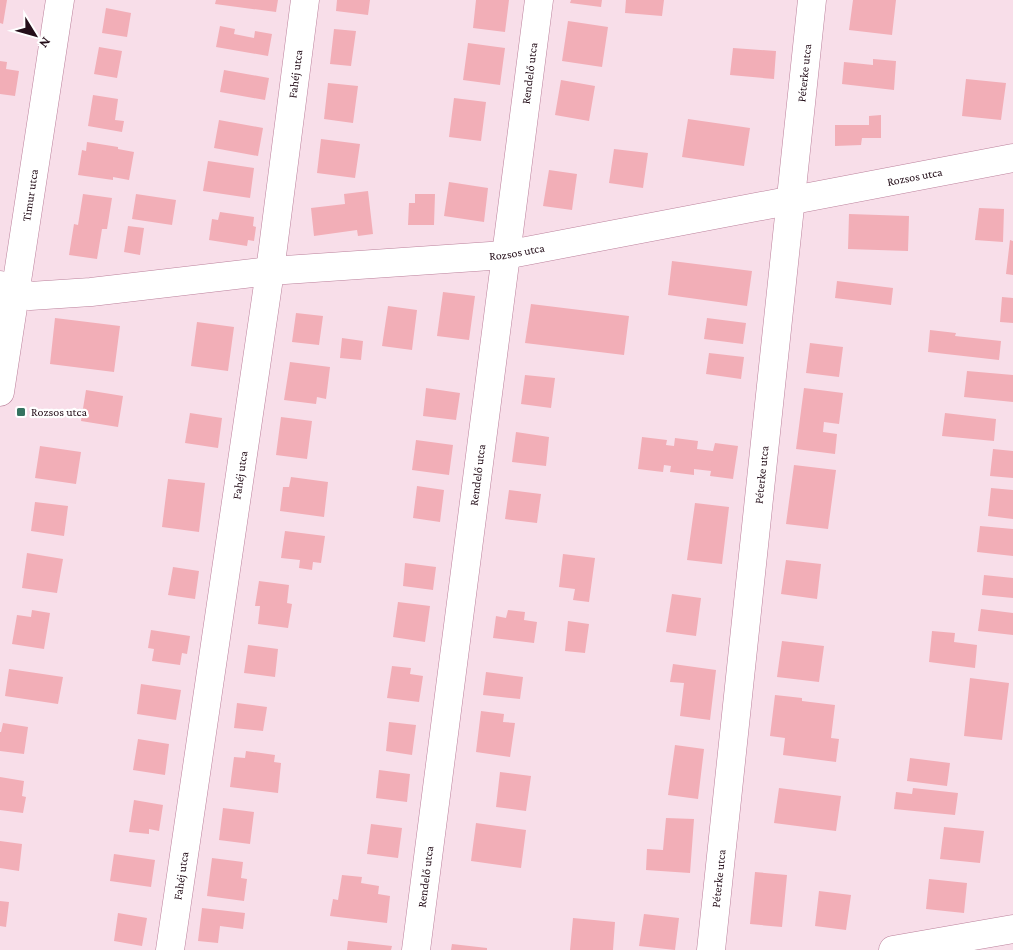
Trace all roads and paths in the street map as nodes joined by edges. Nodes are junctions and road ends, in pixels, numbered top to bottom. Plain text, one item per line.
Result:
1 (60, 0) edge
2 (305, 0) edge
3 (539, 0) edge
4 (812, 0) edge
5 (1013, 158) edge
6 (790, 201) junction
7 (505, 255) junction
8 (270, 271) junction
9 (8, 288) edge
10 (0, 392) edge
11 (1013, 929) edge
12 (170, 950) edge
13 (416, 950) edge
14 (711, 950) edge
15 (893, 950) edge

1 - 9 street, Timur utca
2 - 8 street, Fahéj utca
3 - 7 street, Rendelő utca
4 - 6 street, Péterke utca
5 - 6 street, Rozsos utca
6 - 7 street, Rozsos utca
6 - 14 street, Péterke utca
7 - 8 street, Rozsos utca
7 - 13 street, Rendelő utca
8 - 9 street, Rozsos utca
8 - 12 street, Fahéj utca
9 - 10 street, Timur utca
11 - 15 street

